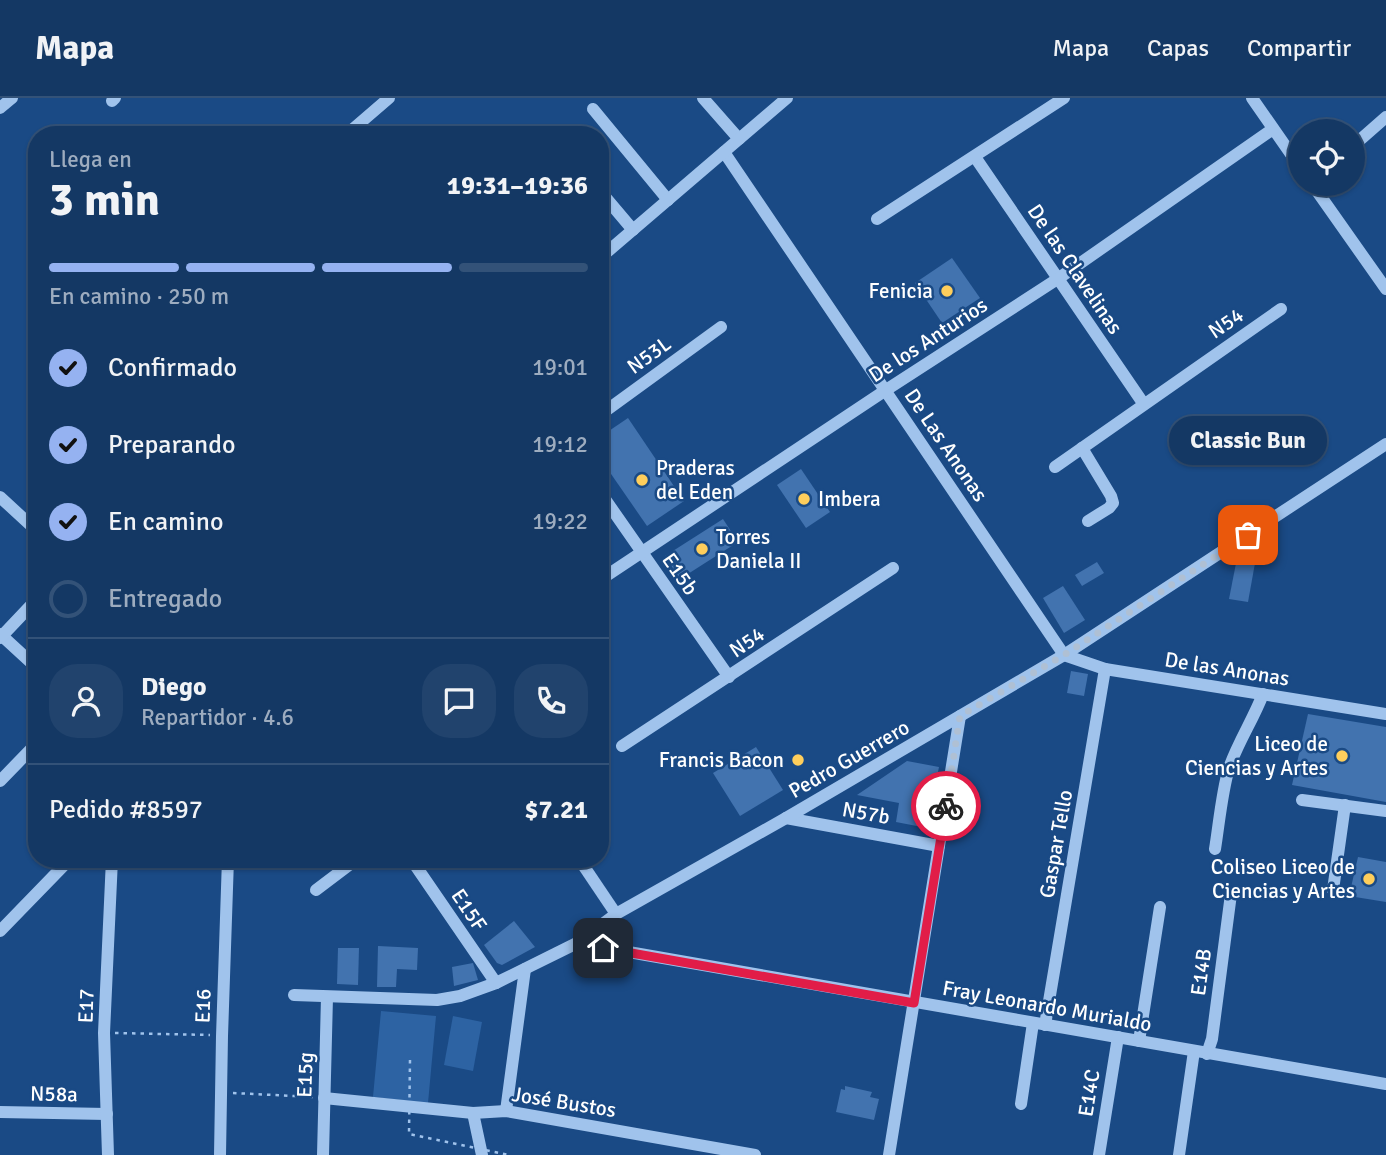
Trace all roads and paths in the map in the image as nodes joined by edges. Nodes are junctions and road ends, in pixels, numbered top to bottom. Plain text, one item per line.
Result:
1 (12, 98) edge
2 (389, 98) edge
3 (703, 98) edge
4 (787, 98) edge
5 (1064, 98) edge
6 (1252, 98) edge
7 (0, 108) edge
8 (593, 109) dead end
9 (1386, 117) edge
10 (356, 126) edge
11 (607, 126) edge
12 (609, 128) edge
13 (1273, 129) junction
14 (1365, 135) edge
15 (739, 139) junction
16 (1288, 150) edge
17 (724, 152) junction
18 (975, 157) junction
19 (1321, 196) edge
20 (668, 200) junction
21 (609, 202) edge
22 (877, 219) dead end
23 (633, 230) junction
24 (609, 250) edge
25 (1059, 278) junction
26 (1386, 288) edge
27 (1281, 309) dead end
28 (721, 327) dead end
29 (886, 390) junction
30 (1143, 403) junction
31 (609, 408) edge
32 (1386, 444) edge
33 (1082, 448) junction
34 (1055, 467) dead end
35 (0, 496) edge
36 (609, 505) edge
37 (1087, 521) dead end
38 (28, 522) edge
39 (642, 553) junction
40 (893, 568) dead end
41 (609, 574) edge
42 (28, 608) edge
43 (1, 636) edge
44 (1064, 655) junction
45 (28, 660) edge
46 (1105, 669) junction
47 (729, 677) junction
48 (1263, 694) junction
49 (1386, 714) edge
50 (960, 716) junction
51 (622, 746) dead end
52 (28, 752) edge
53 (0, 781) edge
54 (1302, 800) dead end
55 (1345, 805) junction
56 (1386, 811) edge
57 (786, 818) junction
58 (939, 846) junction
59 (1215, 849) dead end
60 (61, 868) edge
61 (112, 868) edge
62 (228, 868) edge
63 (345, 868) edge
64 (417, 868) edge
65 (585, 868) edge
66 (316, 890) dead end
67 (1333, 890) dead end
68 (1231, 894) dead end
69 (1160, 907) dead end
70 (616, 914) junction
71 (0, 932) edge
72 (577, 943) junction
73 (525, 969) junction
74 (496, 983) junction
75 (293, 995) dead end
76 (327, 997) junction
77 (914, 1003) junction
78 (1039, 1024) junction
79 (104, 1033) junction
80 (222, 1036) junction
81 (1118, 1037) junction
82 (1139, 1041) junction
83 (1200, 1053) junction
84 (410, 1060) dead end
85 (1386, 1084) edge
86 (221, 1093) junction
87 (324, 1098) junction
88 (1021, 1104) dead end
89 (506, 1111) junction
90 (0, 1112) edge
91 (473, 1113) junction
92 (107, 1114) junction
93 (107, 1155) edge
94 (220, 1155) edge
95 (323, 1155) edge
96 (482, 1155) edge
97 (509, 1155) edge
98 (755, 1155) edge
99 (889, 1155) edge
100 (1099, 1155) edge
101 (1179, 1155) edge

1 - 7 street
2 - 10 street
3 - 15 street
4 - 15 street
5 - 18 street
6 - 13 street
8 - 11 street
9 - 14 street
12 - 20 street
13 - 16 street
13 - 25 street, De los Anturios
15 - 17 street
17 - 20 street
17 - 29 street, De Las Anonas
18 - 22 street
18 - 25 street, De las Clavelinas
19 - 26 street
20 - 23 street
21 - 23 street
23 - 24 street
25 - 29 street, De los Anturios
25 - 30 street, De las Clavelinas
27 - 30 street, N54
28 - 31 street, N53L
29 - 39 street, De los Anturios
29 - 44 street, De Las Anonas
30 - 33 street, N54
32 - 44 street, Pedro Guerrero
33 - 34 street, N54
33 - 37 street
35 - 38 street
36 - 39 street, E15b
39 - 41 street, De los Anturios
39 - 47 street, E15b
40 - 47 street, N54
42 - 43 street
43 - 45 street
44 - 46 street, De las Anonas
44 - 50 street, Pedro Guerrero
46 - 48 street, De las Anonas
46 - 78 street, Gaspar Tello
47 - 51 street, N54
48 - 49 street, De las Anonas
48 - 59 street
50 - 57 street, Pedro Guerrero
50 - 58 street
52 - 53 street
54 - 55 street
55 - 56 street
55 - 67 street
57 - 58 street, N57b
57 - 70 street, Pedro Guerrero
58 - 77 street
60 - 71 street
61 - 79 street, E17
62 - 80 street, E16
63 - 66 street
64 - 74 street, E15F
65 - 70 street
68 - 83 street, E14B
69 - 82 street
70 - 72 street, Pedro Guerrero
72 - 73 street, Pedro Guerrero
72 - 77 street, Fray Leonardo Murialdo
73 - 74 street, Pedro Guerrero
73 - 89 street
74 - 76 street, Pedro Guerrero
75 - 76 street, Pedro Guerrero
76 - 87 street, E15g
77 - 78 street, Fray Leonardo Murialdo
77 - 99 street
78 - 81 street, Fray Leonardo Murialdo
78 - 88 street, Gaspar Tello
79 - 80 path
79 - 92 street, E17
80 - 86 street, E16
81 - 82 street, Fray Leonardo Murialdo
81 - 100 street, E14C
82 - 83 street, Fray Leonardo Murialdo
83 - 85 street, Fray Leonardo Murialdo
83 - 101 street, E14B
84 - 97 path, bridge
86 - 87 path
86 - 94 street, E16
87 - 91 street, José Bustos
87 - 95 street, E15g
89 - 91 street, José Bustos
89 - 98 street, José Bustos
90 - 92 street, N58a
91 - 96 street
92 - 93 street, E17

